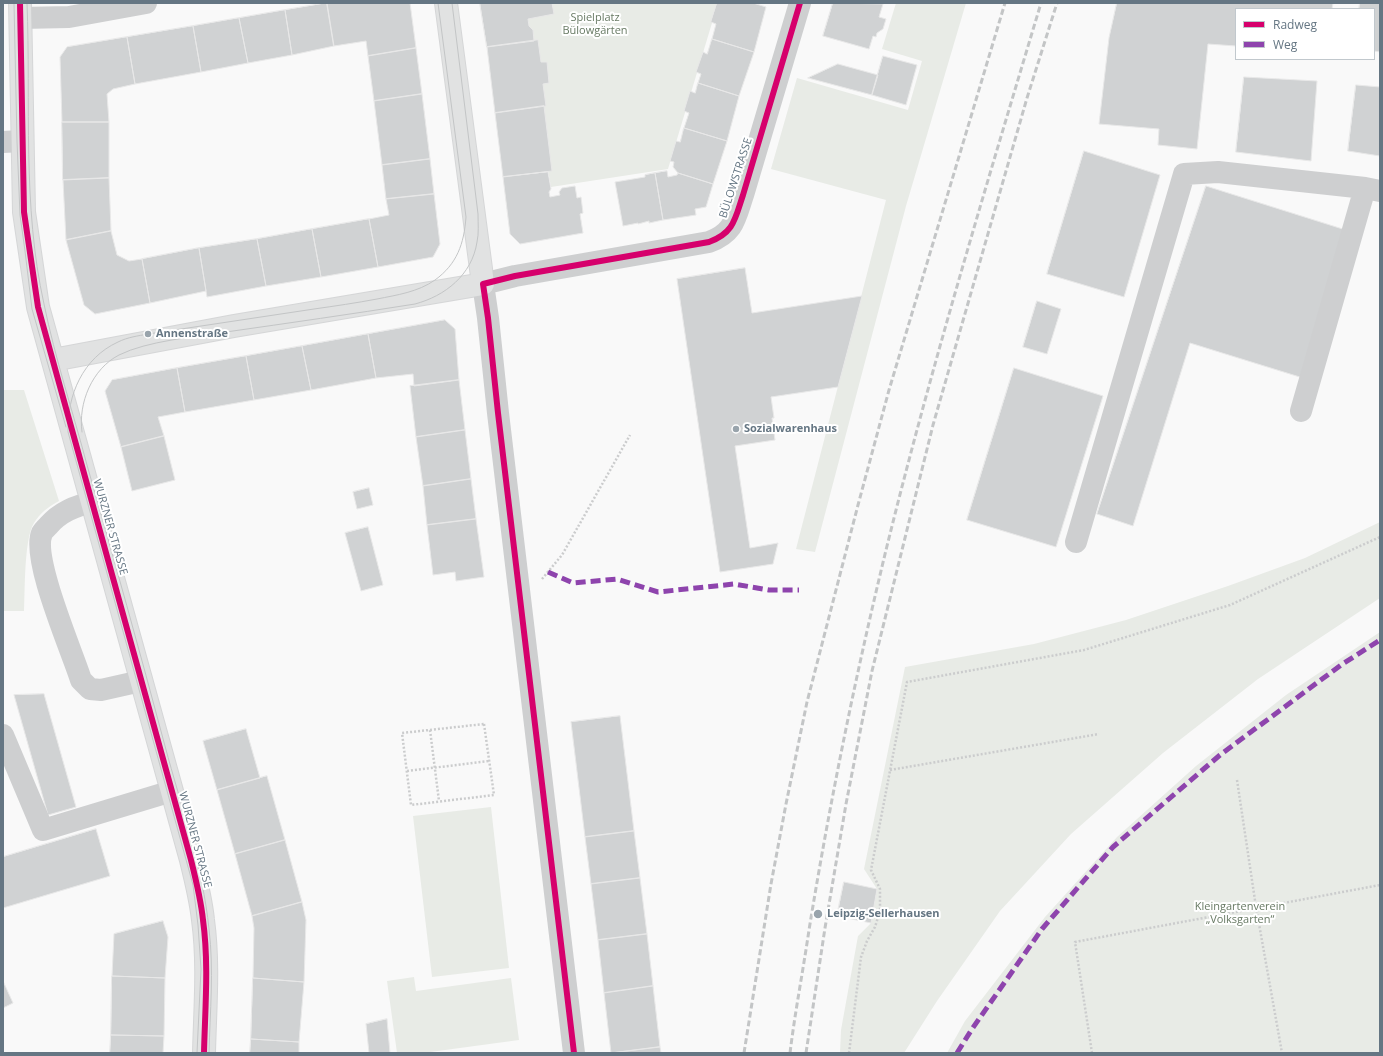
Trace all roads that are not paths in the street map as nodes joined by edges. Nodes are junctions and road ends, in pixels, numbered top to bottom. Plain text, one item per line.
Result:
1 (146, 3) edge
2 (446, 3) edge
3 (800, 3) edge
4 (20, 10) edge
5 (13, 142) edge
6 (1373, 189) edge
7 (483, 284) junction
8 (53, 360) junction
9 (1301, 411) dead end
10 (93, 502) junction
11 (1076, 542) dead end
12 (141, 681) junction
13 (3, 736) edge
14 (172, 791) junction
15 (204, 1053) edge
16 (574, 1053) edge

1 - 4 street
2 - 7 main road
3 - 7 street, BÜLOWSTRASSE
4 - 5 main road, WURZNER STRASSE
5 - 8 main road, WURZNER STRASSE
6 - 9 street
6 - 11 street
7 - 8 main road
7 - 16 street
8 - 10 main road, WURZNER STRASSE
10 - 12 main road, WURZNER STRASSE
10 - 12 street
12 - 14 main road, WURZNER STRASSE
13 - 14 street
14 - 15 main road, WURZNER STRASSE

